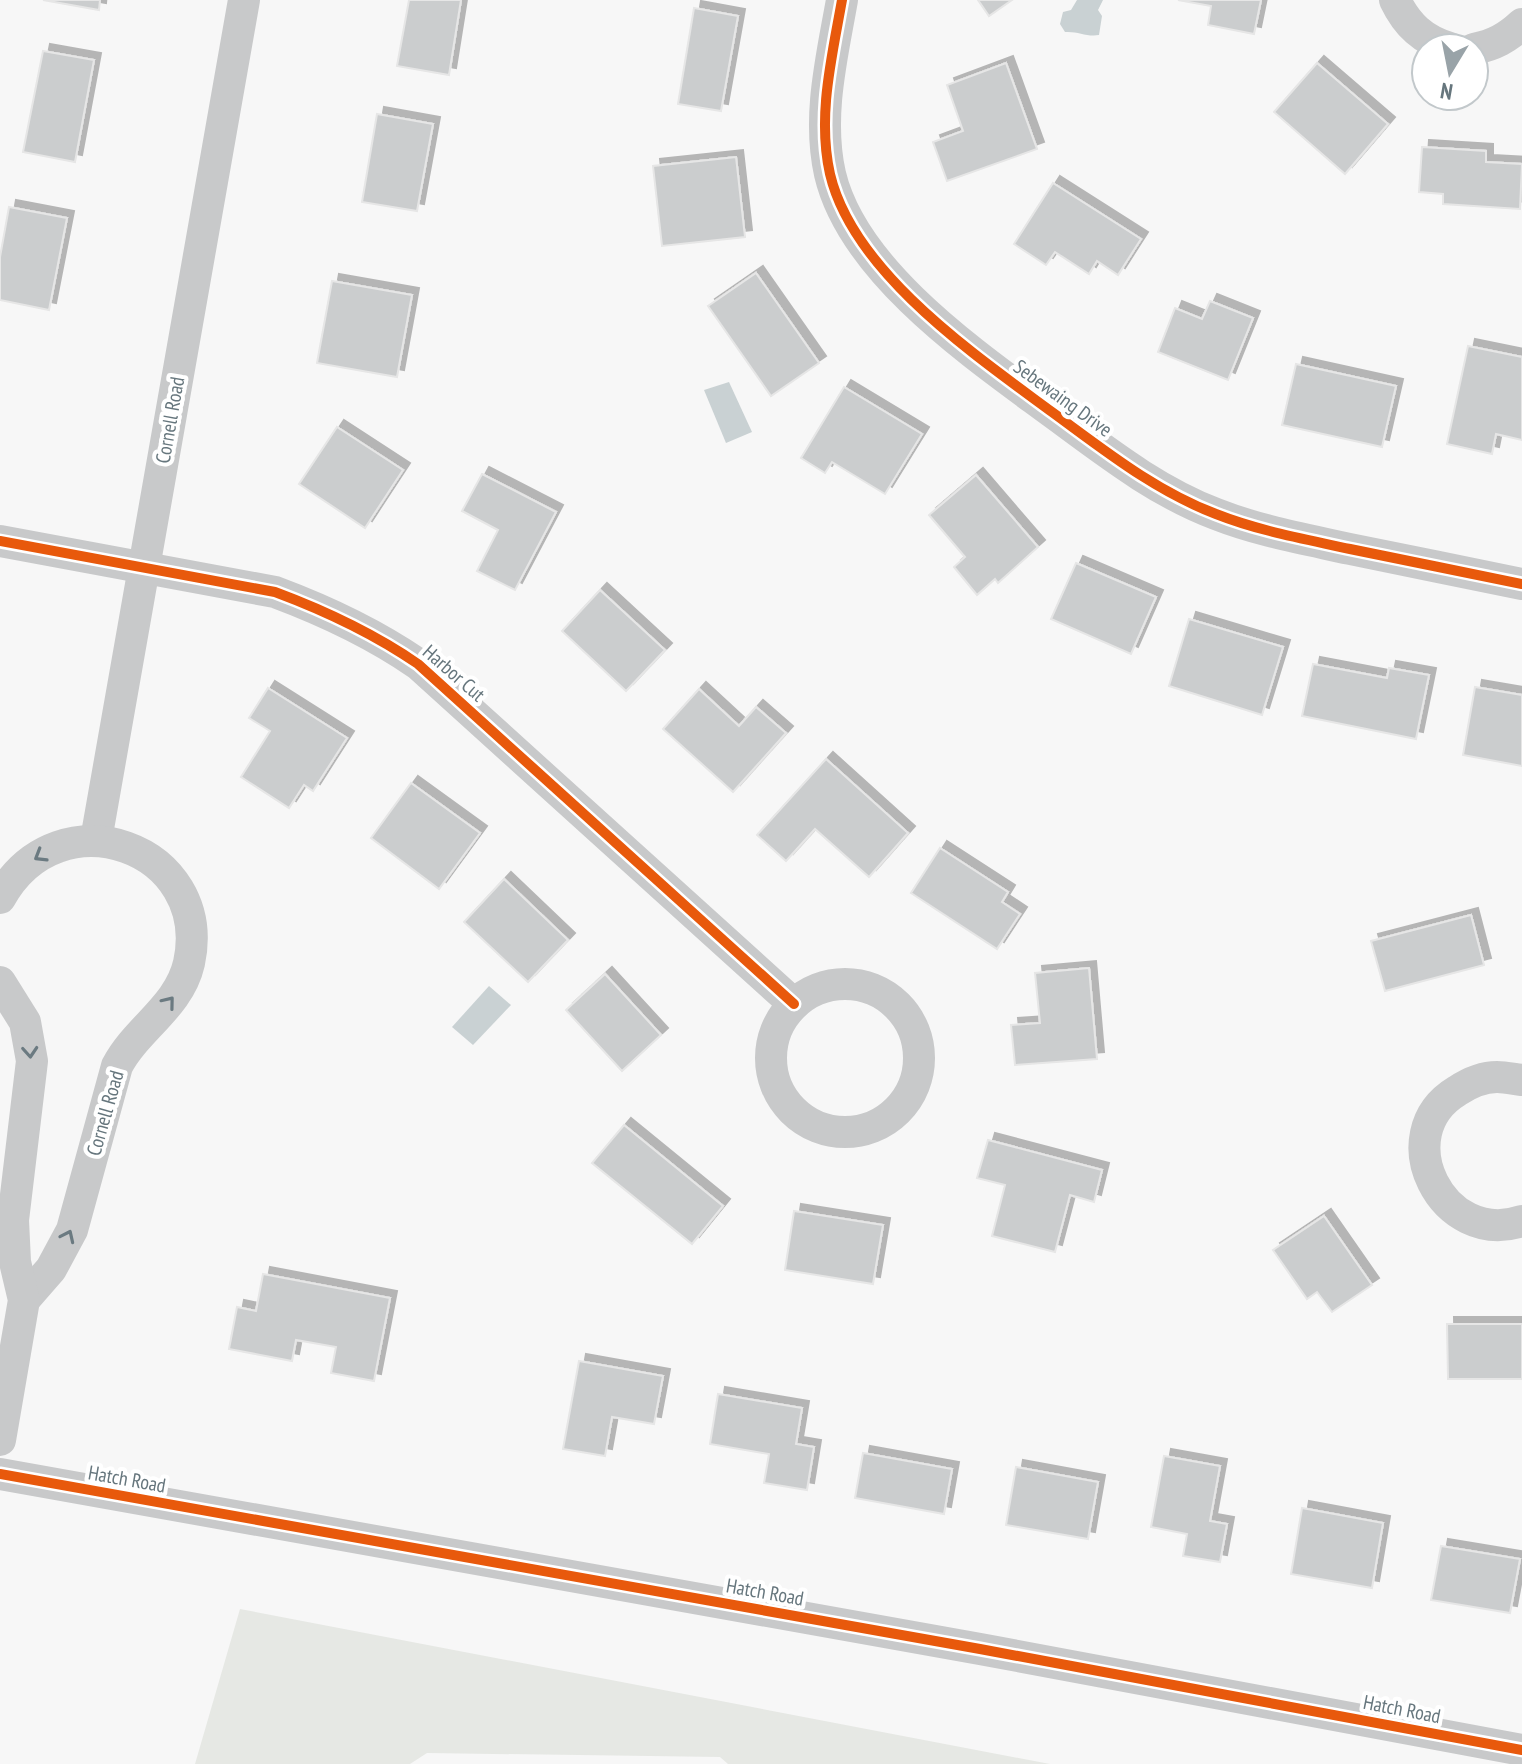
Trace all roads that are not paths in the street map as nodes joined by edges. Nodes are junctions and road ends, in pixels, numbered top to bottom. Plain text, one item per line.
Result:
1 (244, 0) edge
2 (842, 0) edge
3 (1395, 0) edge
4 (1522, 24) edge
5 (1417, 32) edge
6 (1490, 45) edge
7 (0, 541) edge
8 (144, 567) junction
9 (1522, 584) edge
10 (96, 840) junction
11 (0, 898) edge
12 (0, 982) edge
13 (794, 1004) junction
14 (1522, 1080) edge
15 (1522, 1221) edge
16 (24, 1300) junction
17 (0, 1440) edge
18 (0, 1474) edge
19 (1522, 1750) edge

1 - 8 street, Cornell Road
2 - 9 street, Sebewaing Drive
3 - 5 street
4 - 6 street
7 - 8 street, Harbor Cut
8 - 10 street, Cornell Road
8 - 13 street, Harbor Cut
10 -> 11 street, Cornell Road
16 -> 10 street, Cornell Road
12 -> 16 street
13 - 13 street
14 - 15 street
16 - 17 street
18 - 19 street, Hatch Road

